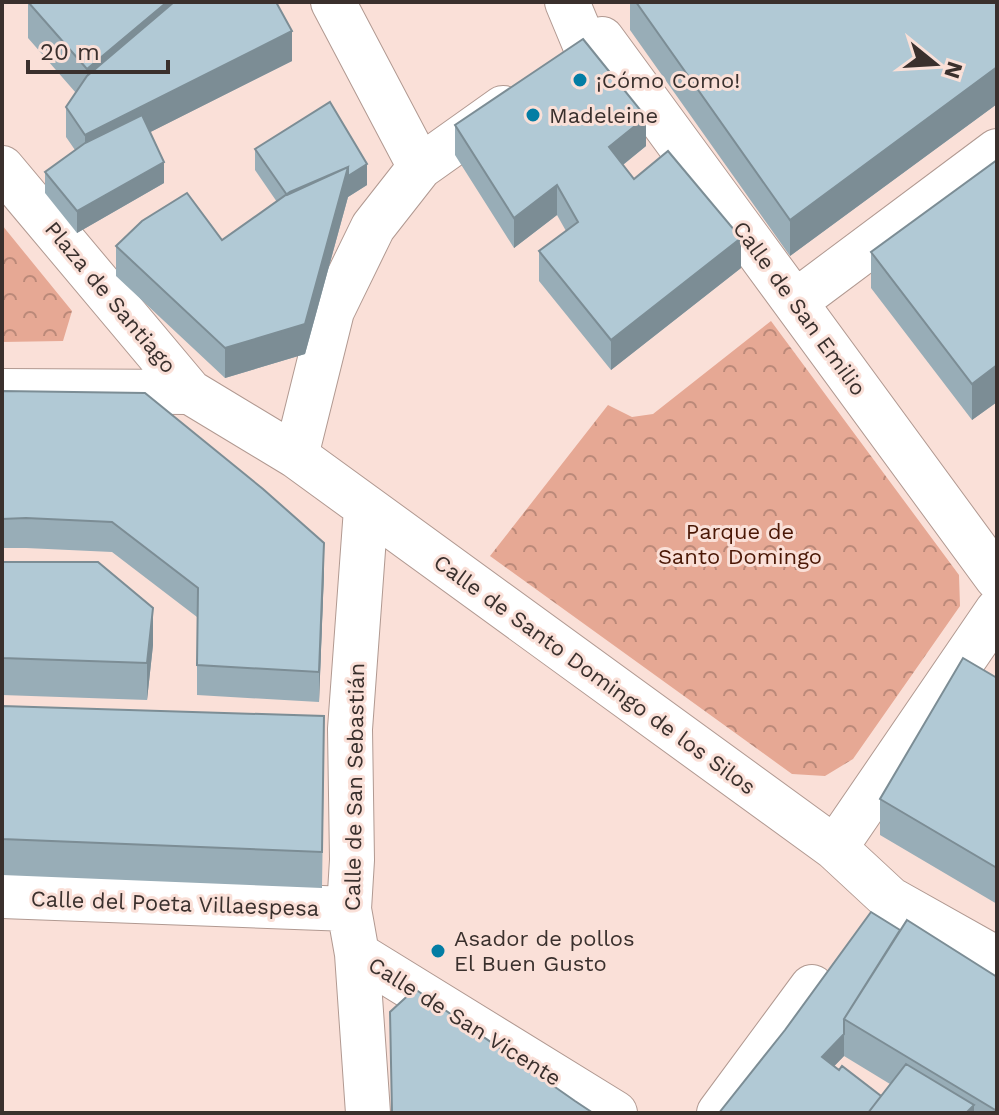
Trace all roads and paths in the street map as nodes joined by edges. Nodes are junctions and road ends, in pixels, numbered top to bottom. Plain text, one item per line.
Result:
1 (333, 2) edge
2 (567, 2) edge
3 (635, 11) dead end
4 (571, 61) junction
5 (997, 151) edge
6 (420, 167) junction
7 (2, 168) edge
8 (795, 302) junction
9 (2, 391) edge
10 (190, 392) junction
11 (296, 456) junction
12 (366, 509) junction
13 (997, 578) edge
14 (997, 611) edge
15 (835, 848) junction
16 (2, 896) edge
17 (349, 909) junction
18 (357, 954) junction
19 (997, 959) edge
20 (812, 987) edge
21 (368, 1113) edge
22 (615, 1113) edge
23 (719, 1113) edge

1 - 6 street
2 - 4 street, Calle de San Emilio
3 - 4 street
4 - 6 street
4 - 8 street, Calle de San Emilio
5 - 8 street
6 - 11 street
7 - 10 street, Plaza de Santiago
8 - 13 street, Calle de San Emilio
9 - 10 street, Plaza de Santiago
10 - 11 street, Calle de Santo Domingo de los Silos
11 - 12 street, Calle de Santo Domingo de los Silos
12 - 15 street, Calle de Santo Domingo de los Silos
12 - 17 street, Calle de San Sebastián
14 - 15 street
15 - 19 street, Calle de Santo Domingo de los Silos
16 - 17 street, Calle del Poeta Villaespesa
17 - 18 street, Calle de San Sebastián
18 - 21 street, Calle de San Sebastián
18 - 22 street, Calle de San Vicente
20 - 23 street

